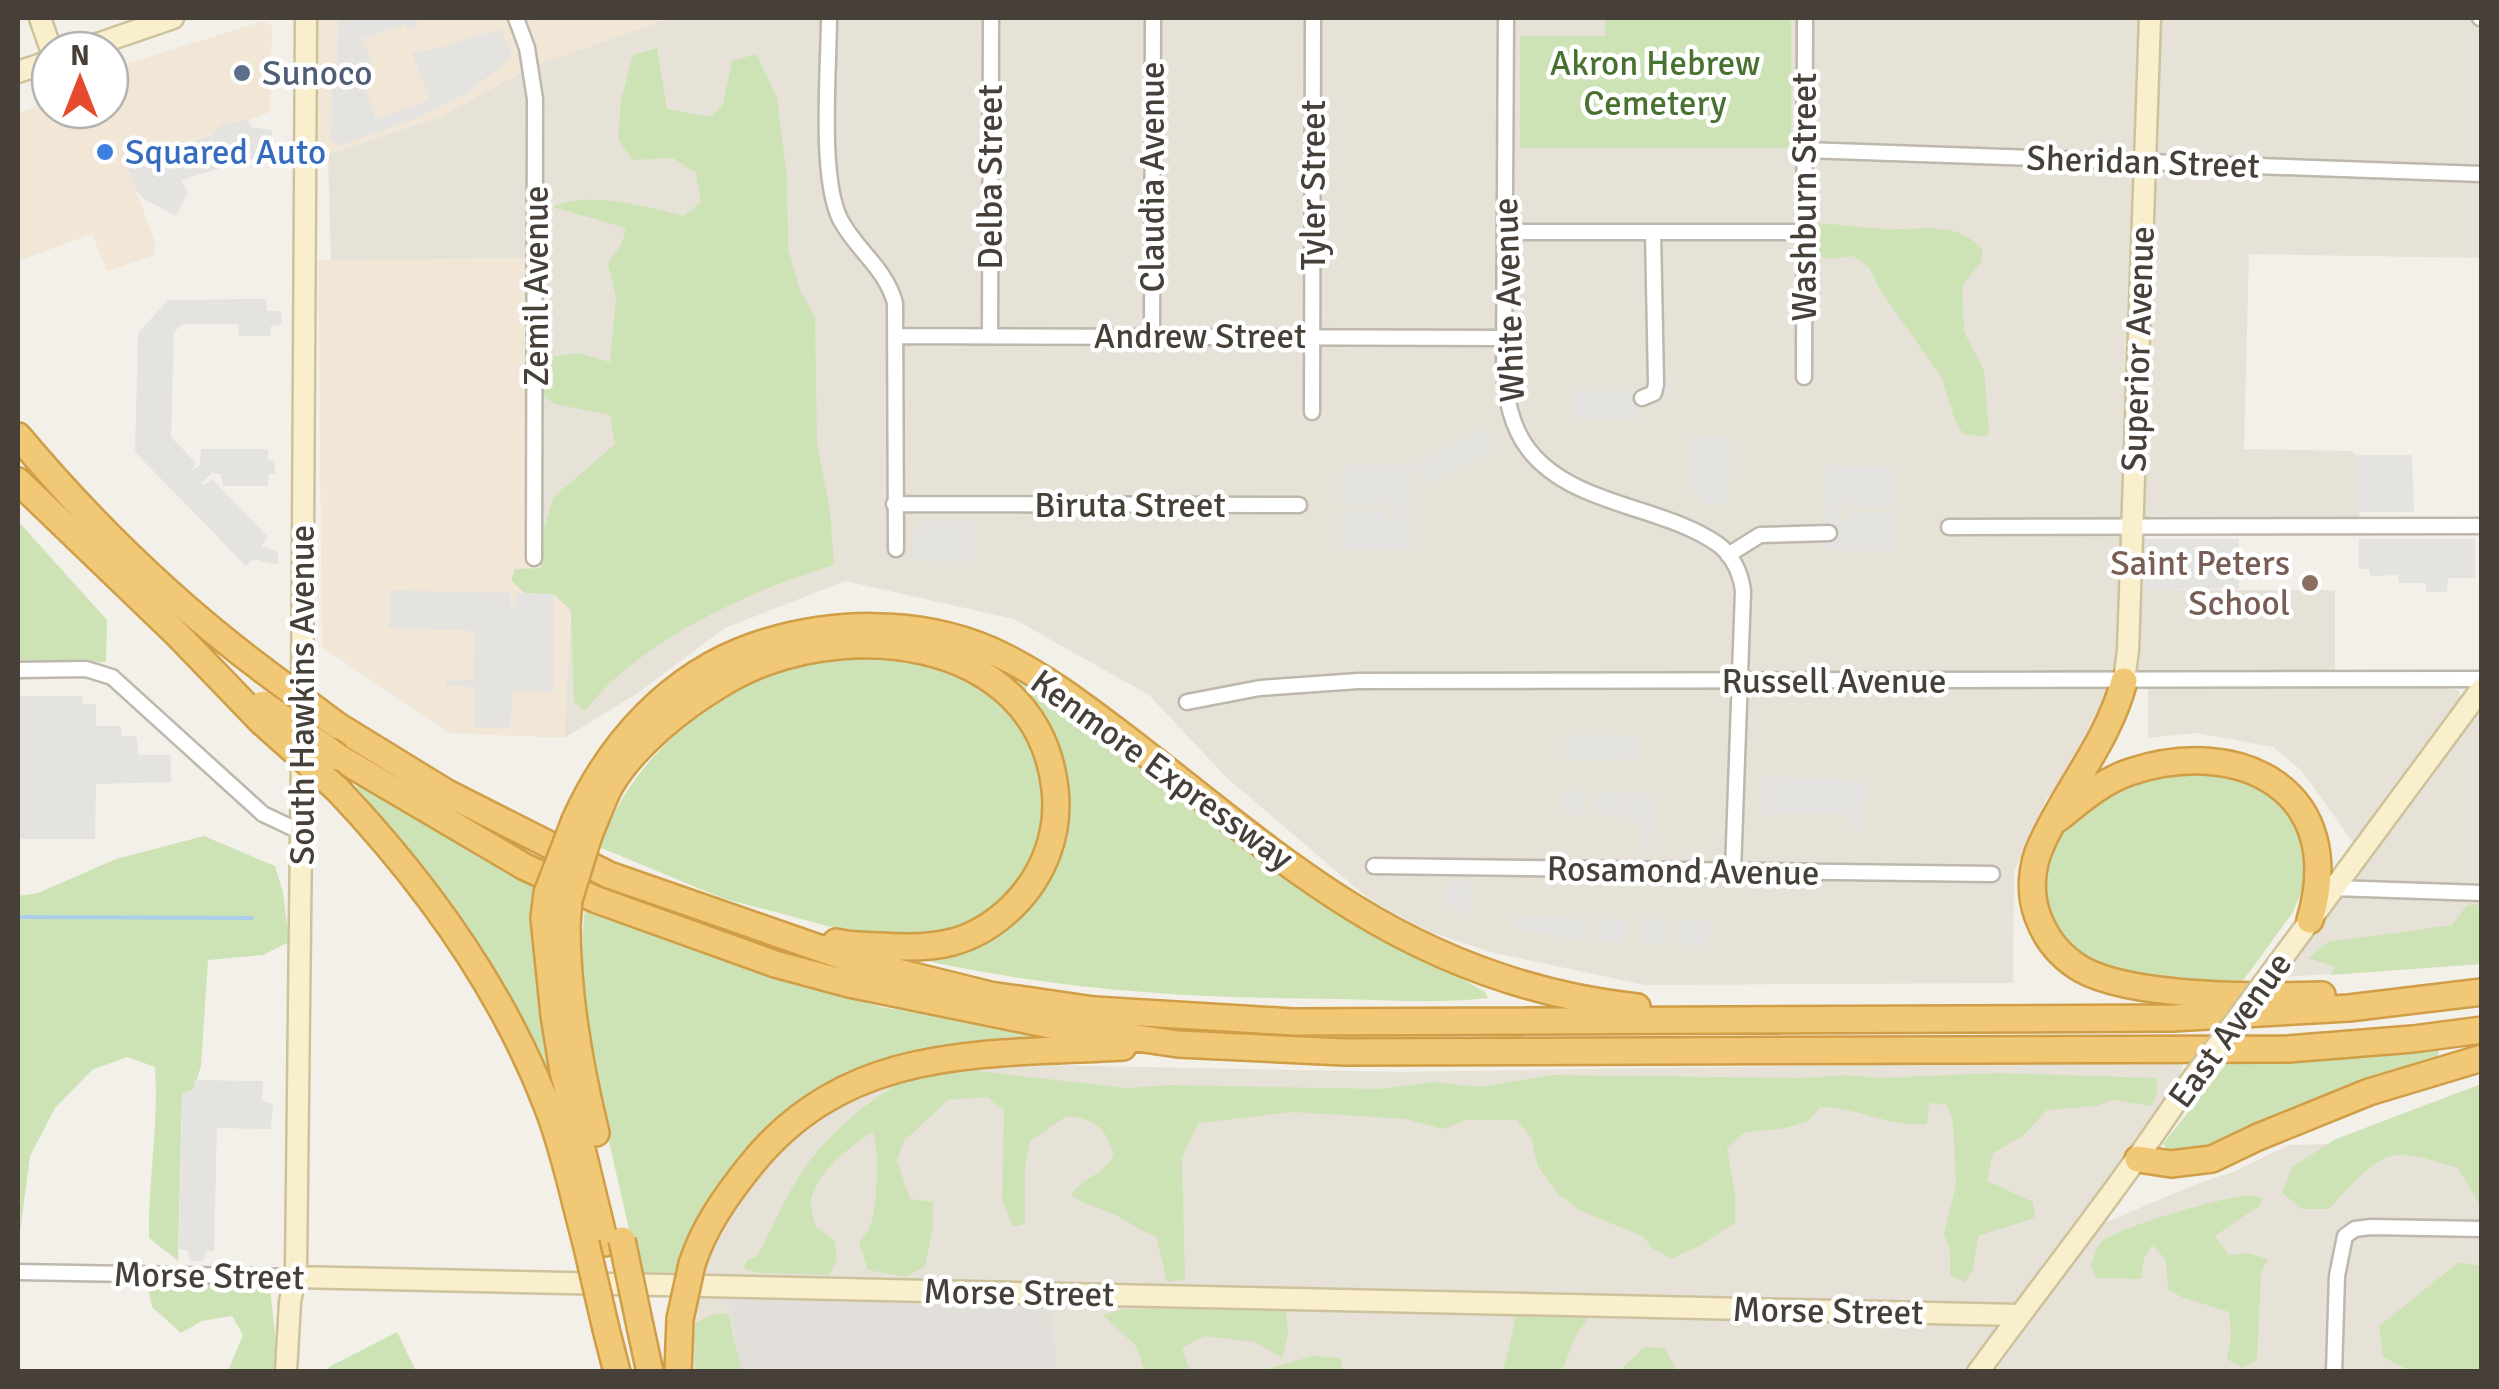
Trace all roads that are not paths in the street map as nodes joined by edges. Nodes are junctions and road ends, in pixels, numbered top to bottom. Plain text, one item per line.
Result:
1 (173, 18) edge
2 (306, 18) edge
3 (516, 18) edge
4 (829, 18) edge
5 (991, 18) edge
6 (1153, 18) edge
7 (1313, 18) edge
8 (1506, 18) edge
9 (1805, 18) edge
10 (2150, 18) edge
11 (130, 33) edge
12 (1805, 150) junction
13 (2145, 162) junction
14 (2482, 174) edge
15 (1505, 232) junction
16 (1653, 232) junction
17 (1804, 232) junction
18 (896, 336) junction
19 (990, 336) junction
20 (1152, 336) junction
21 (1312, 336) junction
22 (1504, 338) junction
23 (1804, 377) dead end
24 (1642, 398) dead end
25 (1312, 412) dead end
26 (18, 436) edge
27 (18, 481) edge
28 (894, 504) junction
29 (1299, 504) dead end
30 (2482, 526) edge
31 (1949, 527) dead end
32 (2131, 527) junction
33 (1829, 532) dead end
34 (896, 549) dead end
35 (1728, 555) junction
36 (534, 558) dead end
37 (18, 670) edge
38 (2482, 679) edge
39 (1740, 681) junction
40 (2124, 681) junction
41 (2482, 688) edge
42 (1187, 702) dead end
43 (262, 713) junction
44 (2051, 824) junction
45 (582, 827) junction
46 (301, 832) junction
47 (1374, 866) dead end
48 (1733, 871) junction
49 (1992, 874) dead end
50 (2334, 888) junction
51 (2482, 893) edge
52 (668, 894) junction
53 (2310, 920) junction
54 (2482, 990) edge
55 (1746, 1019) junction
56 (2482, 1030) edge
57 (1178, 1044) junction
58 (2482, 1058) edge
59 (2138, 1158) junction
60 (2482, 1229) edge
61 (604, 1242) junction
62 (18, 1272) edge
63 (294, 1277) junction
64 (2020, 1314) junction
65 (623, 1328) junction
66 (286, 1372) edge
67 (616, 1372) edge
68 (632, 1372) edge
69 (650, 1372) edge
70 (678, 1372) edge
71 (1978, 1372) edge
72 (2334, 1372) edge

1 - 11 street
2 - 46 street, South Hawkins Avenue
3 - 36 street, Zemil Avenue
4 - 18 street
5 - 19 street, Delba Street
6 - 20 street, Claudia Avenue
7 - 21 street, Tyler Street
8 - 15 street, White Avenue
9 - 12 street, Washburn Street
10 - 13 street, Superior Avenue
12 - 13 street, Sheridan Street
12 - 17 street, Washburn Street
13 - 14 street, Sheridan Street
13 - 32 street, Superior Avenue
15 - 16 street
15 - 22 street, White Avenue
16 - 17 street
16 - 24 street
17 - 23 street, Washburn Street
18 - 19 street, Andrew Street
18 - 28 street
19 - 20 street, Andrew Street
20 - 21 street, Andrew Street
21 - 22 street, Andrew Street
21 - 25 street, Tyler Street
22 - 35 street, White Avenue
26 - 52 highway, bridge
27 - 43 highway
28 - 29 street, Biruta Street
28 - 34 street
30 - 32 street
31 - 32 street
32 - 40 street, Superior Avenue
33 - 35 street
35 - 39 street
37 - 46 street
38 - 40 street, Russell Avenue
39 - 40 street, Russell Avenue
39 - 42 street, Russell Avenue
39 - 48 street
40 - 44 highway
41 - 50 street, East Avenue
43 - 57 highway, bridge
43 - 61 highway, bridge
44 - 53 highway
44 - 54 highway
45 - 52 highway
45 - 55 highway, Kenmore Expressway
45 - 61 highway, bridge
46 - 63 street, South Hawkins Avenue
47 - 48 street, Rosamond Avenue
48 - 49 street, Rosamond Avenue
50 - 51 street
50 - 53 street, East Avenue
52 - 55 highway
53 - 59 street, East Avenue, bridge
54 - 55 highway
56 - 57 highway
57 - 70 highway, bridge
58 - 59 highway
59 - 64 street, East Avenue
60 - 72 street
61 - 65 highway, bridge
61 - 65 highway, bridge
62 - 63 street, Morse Street
63 - 64 street, Morse Street
63 - 66 street, South Hawkins Avenue
64 - 71 street, East Avenue
65 - 67 highway
65 - 68 highway
65 - 69 highway

